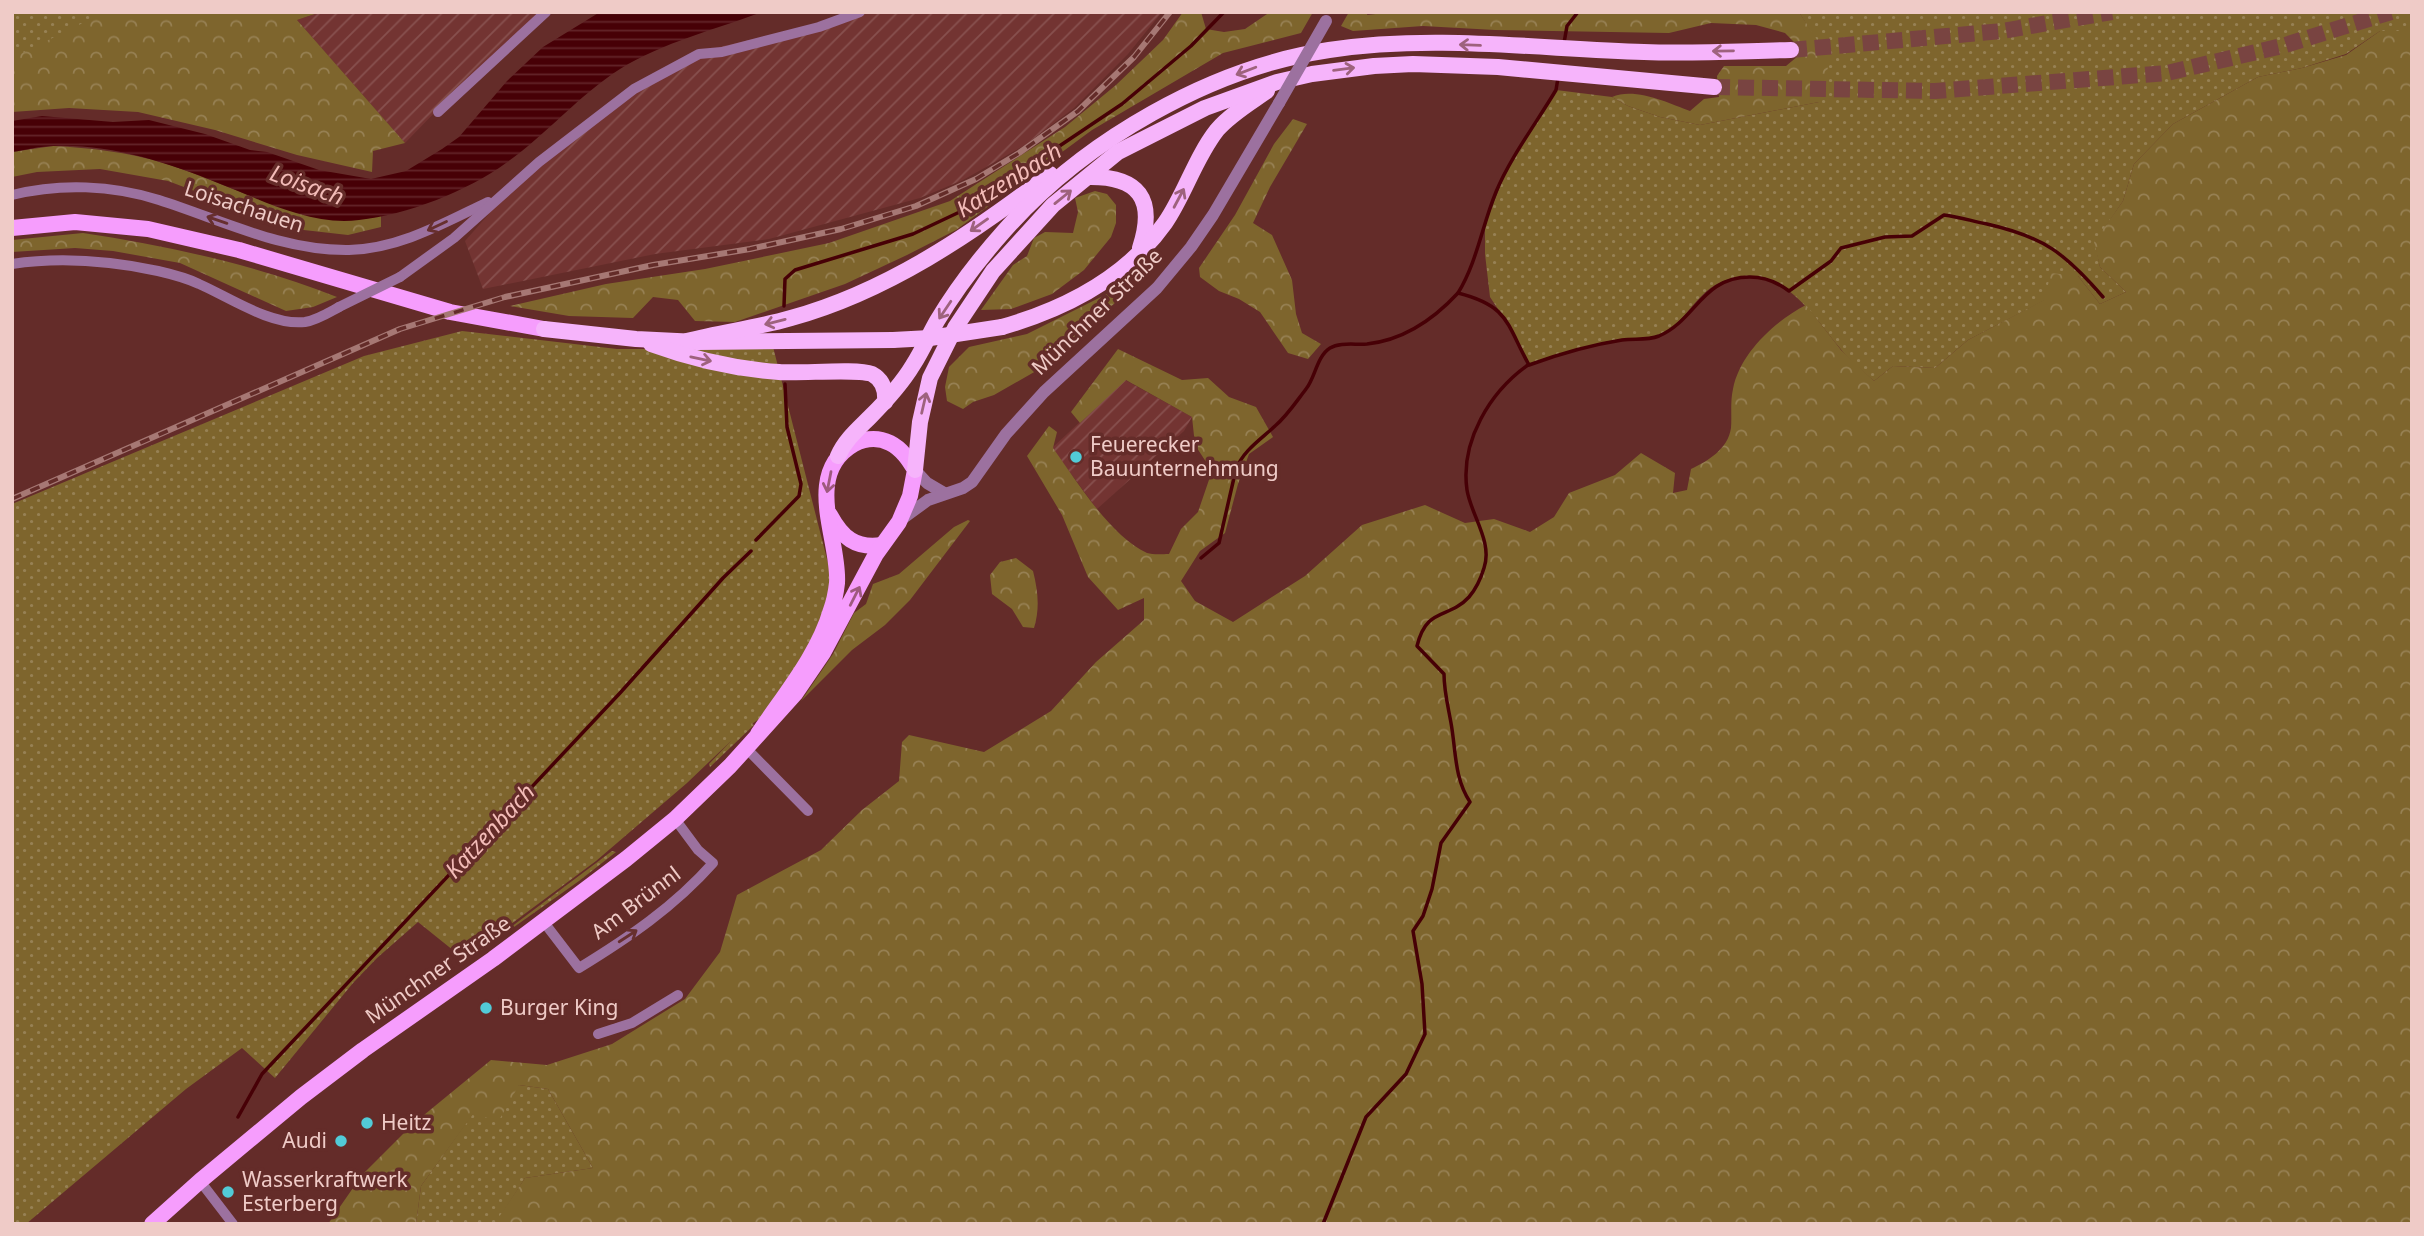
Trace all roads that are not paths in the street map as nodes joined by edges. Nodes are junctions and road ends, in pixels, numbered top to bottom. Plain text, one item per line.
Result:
1 (546, 12) edge
2 (860, 12) edge
3 (1329, 17) edge
4 (1791, 50) tunnel mouth
5 (1277, 82) junction
6 (1714, 87) tunnel mouth
7 (438, 112) dead end
8 (1077, 163) junction
9 (1088, 177) junction
10 (12, 195) edge
11 (498, 197) junction
12 (12, 228) edge
13 (1139, 252) junction
14 (12, 264) edge
15 (544, 329) joint
16 (636, 339) junction
17 (687, 341) junction
18 (885, 402) junction
19 (838, 456) junction
20 (915, 470) junction
21 (944, 493) junction
22 (828, 510) junction
23 (900, 522) junction
24 (882, 545) junction
25 (837, 615) junction
26 (746, 748) junction
27 (808, 811) dead end
28 (675, 819) junction
29 (543, 921) junction
30 (678, 995) dead end
31 (598, 1034) dead end
32 (200, 1181) junction
33 (152, 1224) edge
34 (233, 1224) edge

1 - 7 street
2 - 11 street, Loisachauen
3 - 21 street, Münchner Straße, bridge
4 -> 8 highway
5 -> 6 highway
5 - 9 highway
13 -> 5 highway
8 -> 17 highway
8 -> 18 highway
9 - 13 highway
20 -> 9 highway
11 -> 10 street, Loisachauen
11 - 14 street, Loisachauen, bridge
12 - 15 main road
13 - 17 highway, bridge
15 - 16 highway
16 - 17 highway
16 -> 18 highway
18 - 19 highway
19 - 20 main road
19 -> 22 main road
20 - 21 street
20 - 23 main road
21 - 23 street, Münchner Straße
22 - 24 main road
22 - 25 main road
23 - 24 main road
25 -> 24 main road
25 - 26 main road, Münchner Straße
26 - 27 street
26 - 28 main road, Münchner Straße
28 - 29 main road, Münchner Straße
29 -> 28 street, Am Brünnl
29 - 32 main road, Münchner Straße
30 - 31 street
32 - 33 main road, Münchner Straße
32 - 34 street

